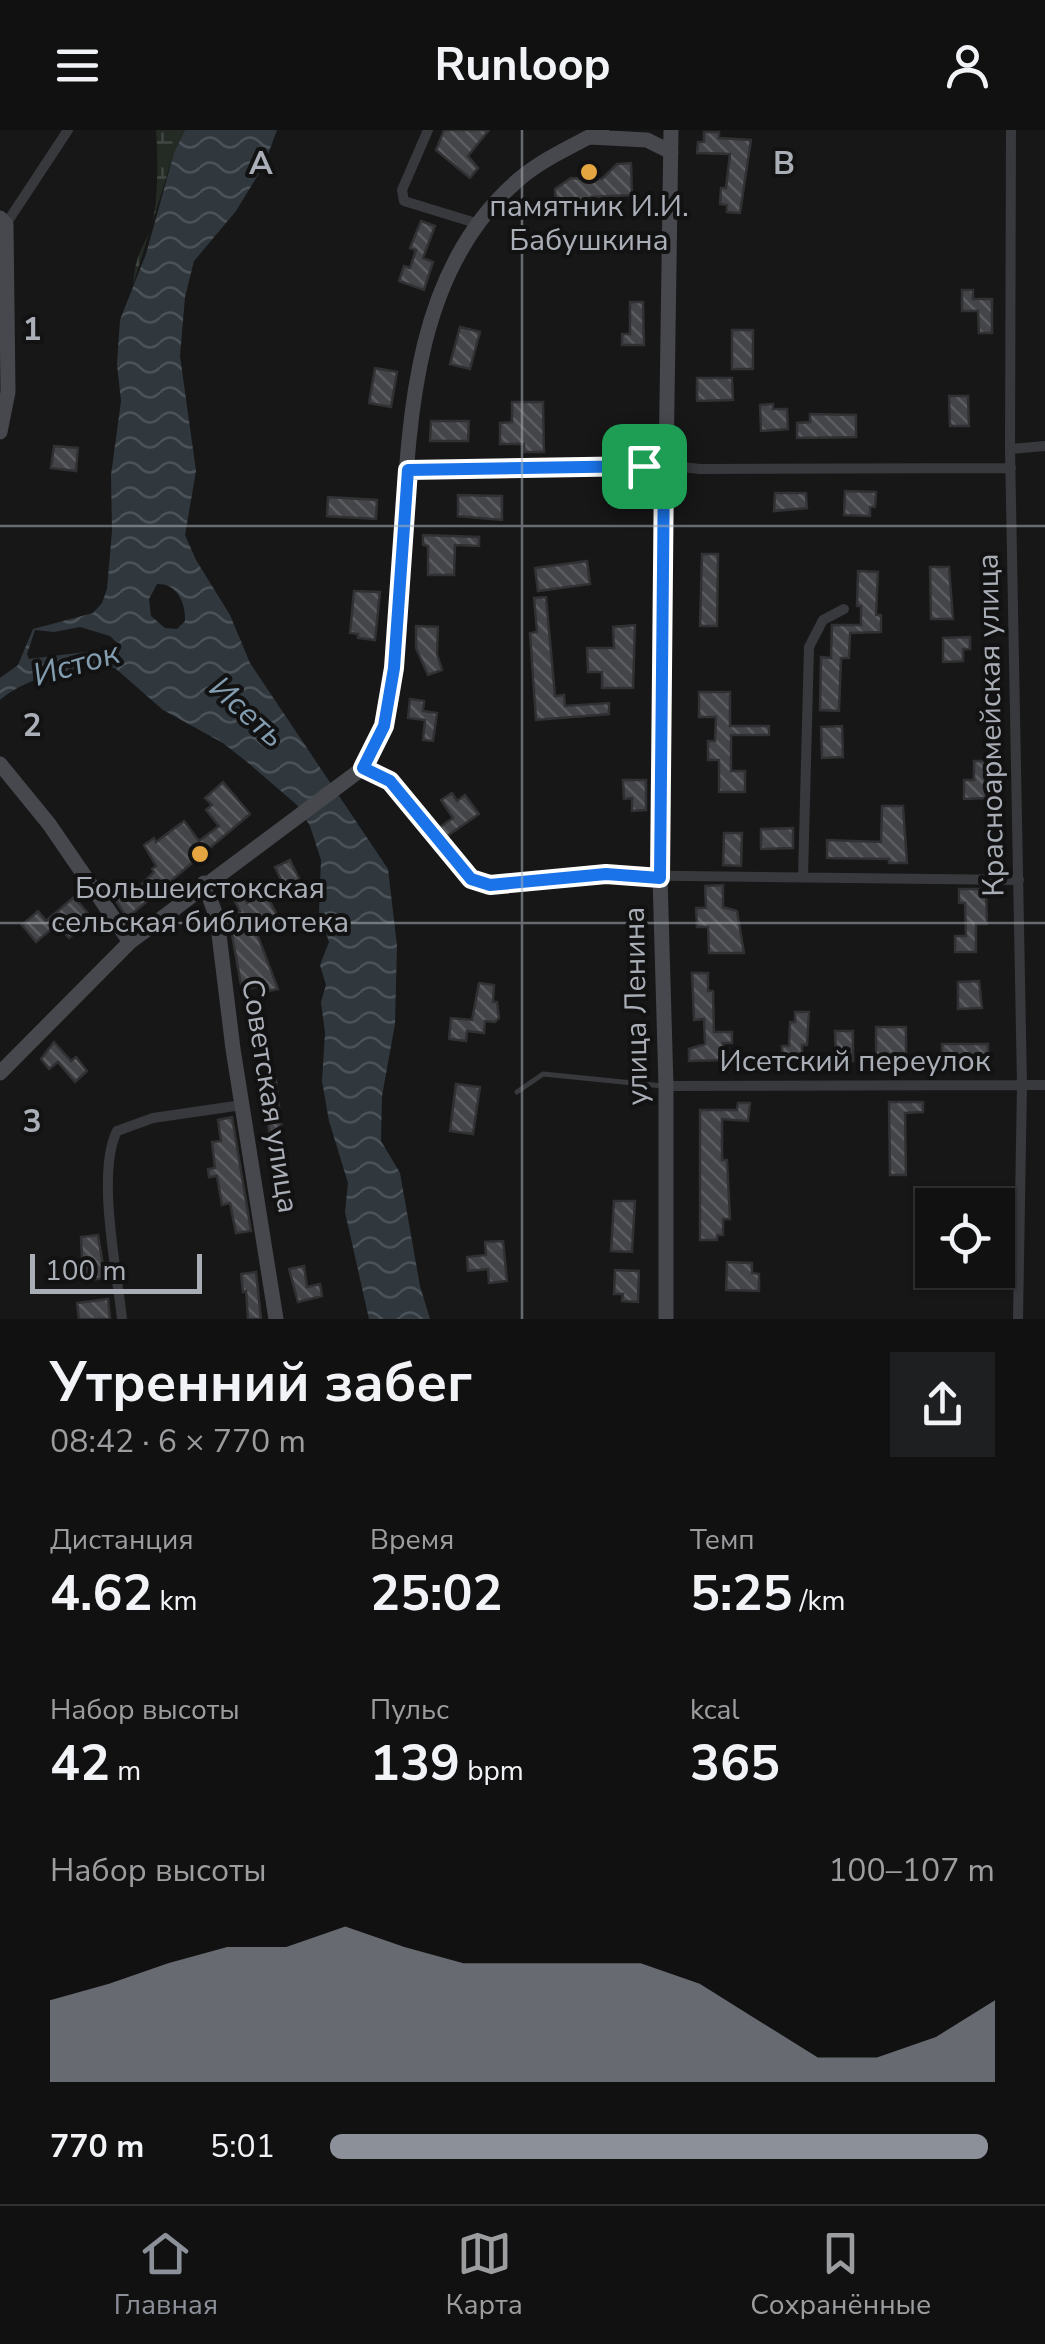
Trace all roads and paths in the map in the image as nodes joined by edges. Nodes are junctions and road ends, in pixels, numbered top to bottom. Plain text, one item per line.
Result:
1 (68, 130) edge
2 (428, 130) edge
3 (670, 130) edge
4 (1011, 130) edge
5 (595, 134) edge
6 (671, 152) junction
7 (3, 221) edge
8 (479, 224) junction
9 (0, 432) edge
10 (1045, 446) edge
11 (1010, 448) junction
12 (664, 466) junction
13 (1011, 468) junction
14 (408, 470) junction
15 (844, 609) dead end
16 (0, 764) edge
17 (358, 771) junction
18 (802, 877) junction
19 (660, 878) junction
20 (1018, 880) junction
21 (204, 884) junction
22 (130, 942) junction
23 (0, 1073) edge
24 (1022, 1085) junction
25 (1045, 1085) edge
26 (666, 1086) junction
27 (518, 1092) dead end
28 (242, 1105) junction
29 (122, 1319) edge
30 (276, 1319) edge
31 (666, 1319) edge
32 (1018, 1319) edge

1 - 7 street
2 - 8 street
3 - 6 street, улица Ленина
4 - 11 street, Красноармейская улица
5 - 6 street
5 - 8 street
6 - 12 street, улица Ленина
7 - 9 street
8 - 14 street
10 - 11 street
11 - 13 street, Красноармейская улица
12 - 13 street
12 - 14 street
12 - 19 street, улица Ленина
13 - 20 street, Красноармейская улица
14 - 17 street
15 - 18 street
16 - 22 street
17 - 19 street
17 - 21 street
18 - 19 street
18 - 20 street
19 - 26 street, улица Ленина
20 - 24 street, Красноармейская улица
21 - 22 street
21 - 28 street, Советская улица
22 - 23 street
24 - 25 street, Исетский переулок
24 - 26 street, Исетский переулок
24 - 32 street, Красноармейская улица
26 - 27 lane
26 - 31 street, улица Ленина
28 - 29 street
28 - 30 street, Советская улица

